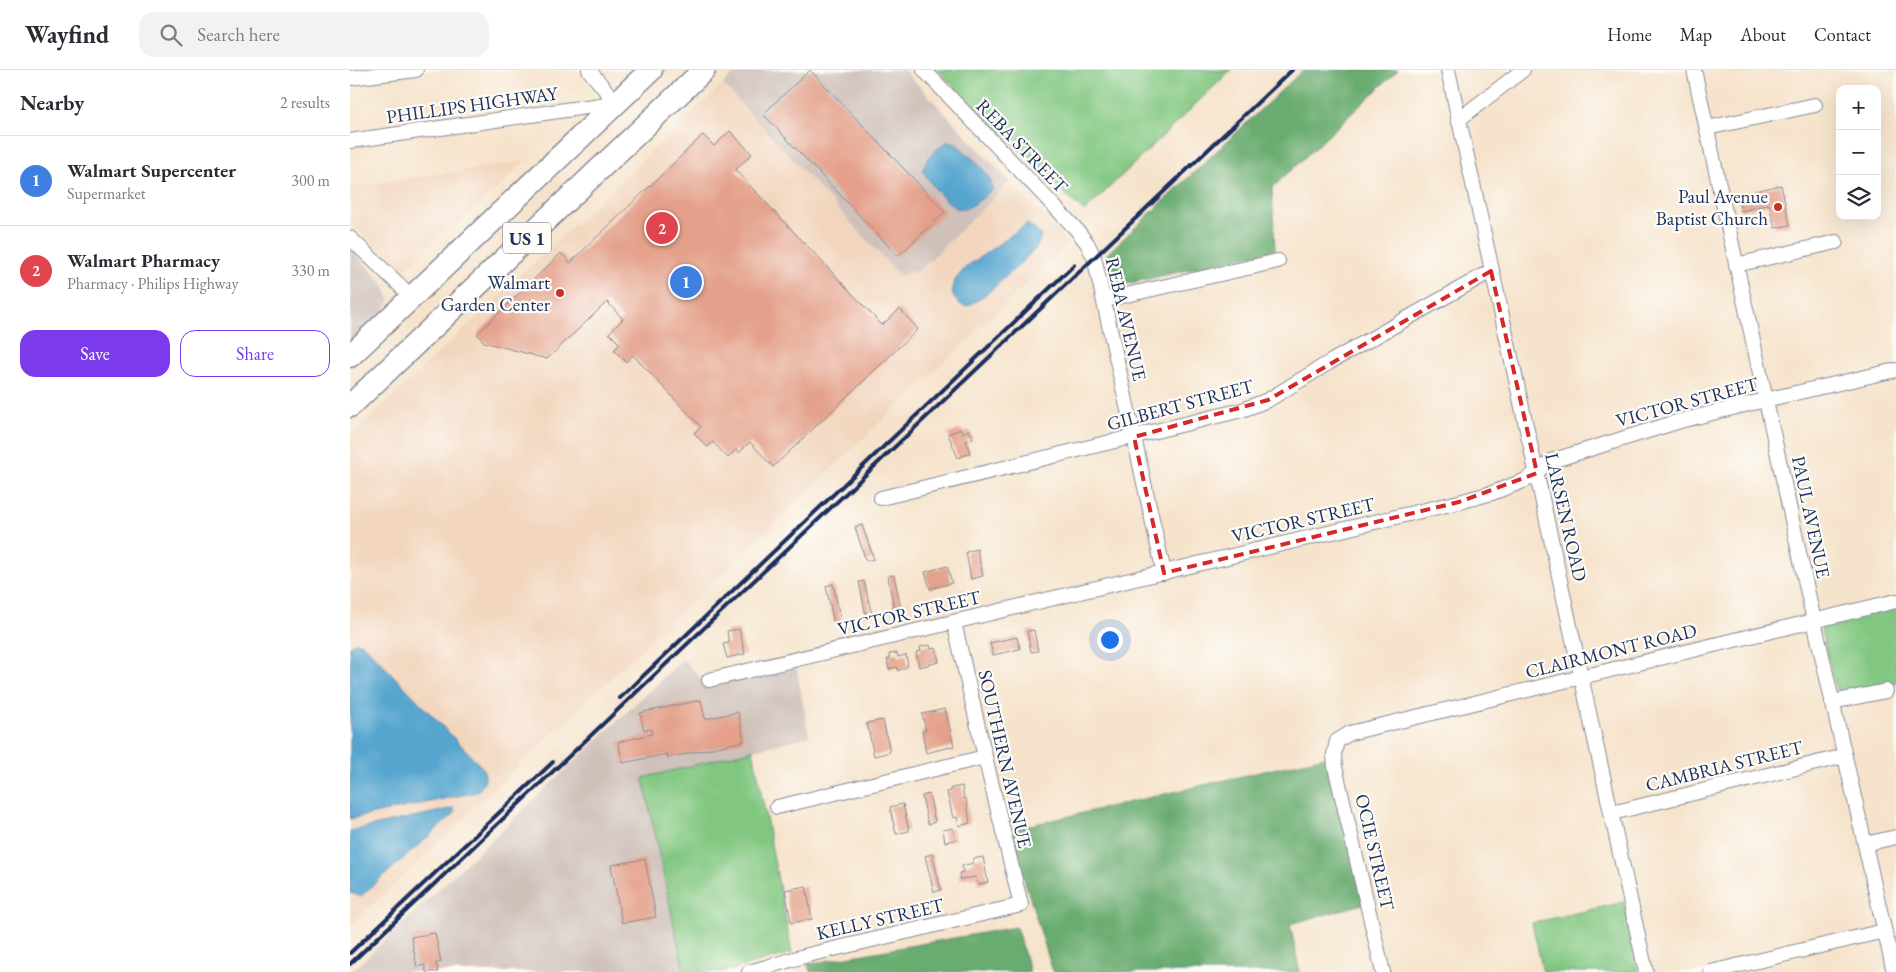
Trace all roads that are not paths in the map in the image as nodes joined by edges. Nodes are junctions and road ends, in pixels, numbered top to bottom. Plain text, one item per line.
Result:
1 (416, 70) edge
2 (589, 70) edge
3 (651, 70) edge
4 (704, 70) edge
5 (924, 70) edge
6 (1448, 70) edge
7 (1522, 70) edge
8 (1694, 70) edge
9 (350, 78) edge
10 (616, 103) junction
11 (1815, 104) dead end
12 (1458, 120) junction
13 (1706, 128) junction
14 (350, 141) edge
15 (350, 238) edge
16 (1836, 242) dead end
17 (1090, 250) joint
18 (1278, 261) dead end
19 (1736, 265) junction
20 (1490, 271) junction
21 (412, 297) junction
22 (1104, 300) junction
23 (350, 356) edge
24 (1896, 370) edge
25 (1765, 400) junction
26 (350, 406) edge
27 (1134, 437) junction
28 (1536, 473) junction
29 (880, 498) dead end
30 (1164, 572) junction
31 (1896, 601) edge
32 (1814, 621) junction
33 (954, 622) junction
34 (1582, 677) junction
35 (709, 680) dead end
36 (1886, 691) dead end
37 (1832, 702) junction
38 (1337, 741) joint
39 (1845, 756) junction
40 (985, 758) junction
41 (776, 807) dead end
42 (1612, 812) junction
43 (1896, 836) edge
44 (1865, 844) junction
45 (1021, 905) joint
46 (1884, 930) junction
47 (749, 972) edge
48 (1384, 972) edge
49 (1646, 972) edge
50 (1711, 972) edge
51 (1894, 972) edge

1 - 9 street
2 - 10 street
3 - 10 main road, US 1
4 - 26 main road, US 1
5 - 17 street, REBA STREET
6 - 12 street, LARSEN ROAD
7 - 12 street
8 - 13 street, PAUL AVENUE
10 - 14 street, PHILLIPS HIGHWAY
10 - 21 main road, US 1
11 - 13 street
12 - 20 street, LARSEN ROAD
13 - 19 street, PAUL AVENUE
15 - 21 street
16 - 19 street
17 - 22 street, REBA AVENUE
18 - 22 street
19 - 25 street, PAUL AVENUE
20 - 27 street, GILBERT STREET
20 - 28 street, LARSEN ROAD
21 - 23 main road, US 1
22 - 27 street, REBA AVENUE
24 - 25 street, VICTOR STREET
25 - 28 street, VICTOR STREET
25 - 32 street, PAUL AVENUE
27 - 29 street, GILBERT STREET
27 - 30 street, REBA AVENUE
28 - 30 street, VICTOR STREET
28 - 34 street, LARSEN ROAD
30 - 33 street, VICTOR STREET
31 - 32 street, CLAIRMONT ROAD
32 - 34 street, CLAIRMONT ROAD
32 - 37 street, PAUL AVENUE
33 - 35 street, VICTOR STREET
33 - 40 street, SOUTHERN AVENUE
34 - 38 street, CLAIRMONT ROAD
34 - 42 street, LARSEN ROAD
36 - 37 street
37 - 39 street, PAUL AVENUE
38 - 48 street, OCIE STREET
39 - 42 street, CAMBRIA STREET
39 - 44 street, PAUL AVENUE
40 - 41 street
40 - 45 street, SOUTHERN AVENUE
42 - 49 street, LARSEN ROAD
43 - 44 street
44 - 46 street, PAUL AVENUE
45 - 47 street, KELLY STREET
46 - 50 street
46 - 51 street, PAUL AVENUE

